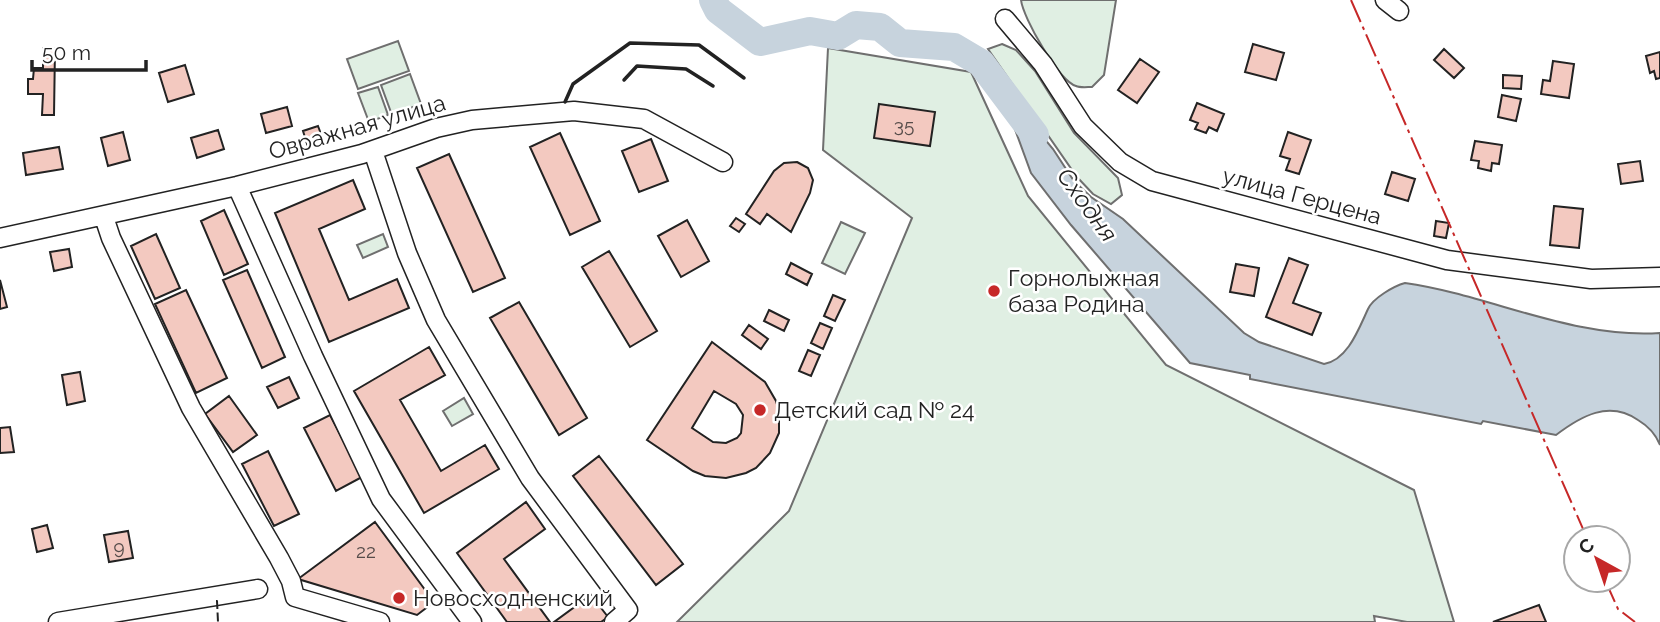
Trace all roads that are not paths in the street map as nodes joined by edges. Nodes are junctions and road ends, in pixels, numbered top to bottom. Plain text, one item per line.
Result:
1 (1005, 19) dead end
2 (373, 151) junction
3 (723, 162) dead end
4 (237, 186) junction
5 (104, 217) junction
6 (0, 239) edge
7 (1660, 277) edge
8 (258, 589) dead end
9 (626, 618) edge
10 (58, 622) edge
11 (380, 622) edge
12 (472, 622) edge

1 - 7 street, улица Герцена
2 - 3 street, Овражная улица
2 - 4 street, Овражная улица
2 - 9 street
4 - 5 street, Овражная улица
4 - 12 street
5 - 6 street, Овражная улица
5 - 11 street
8 - 10 street

